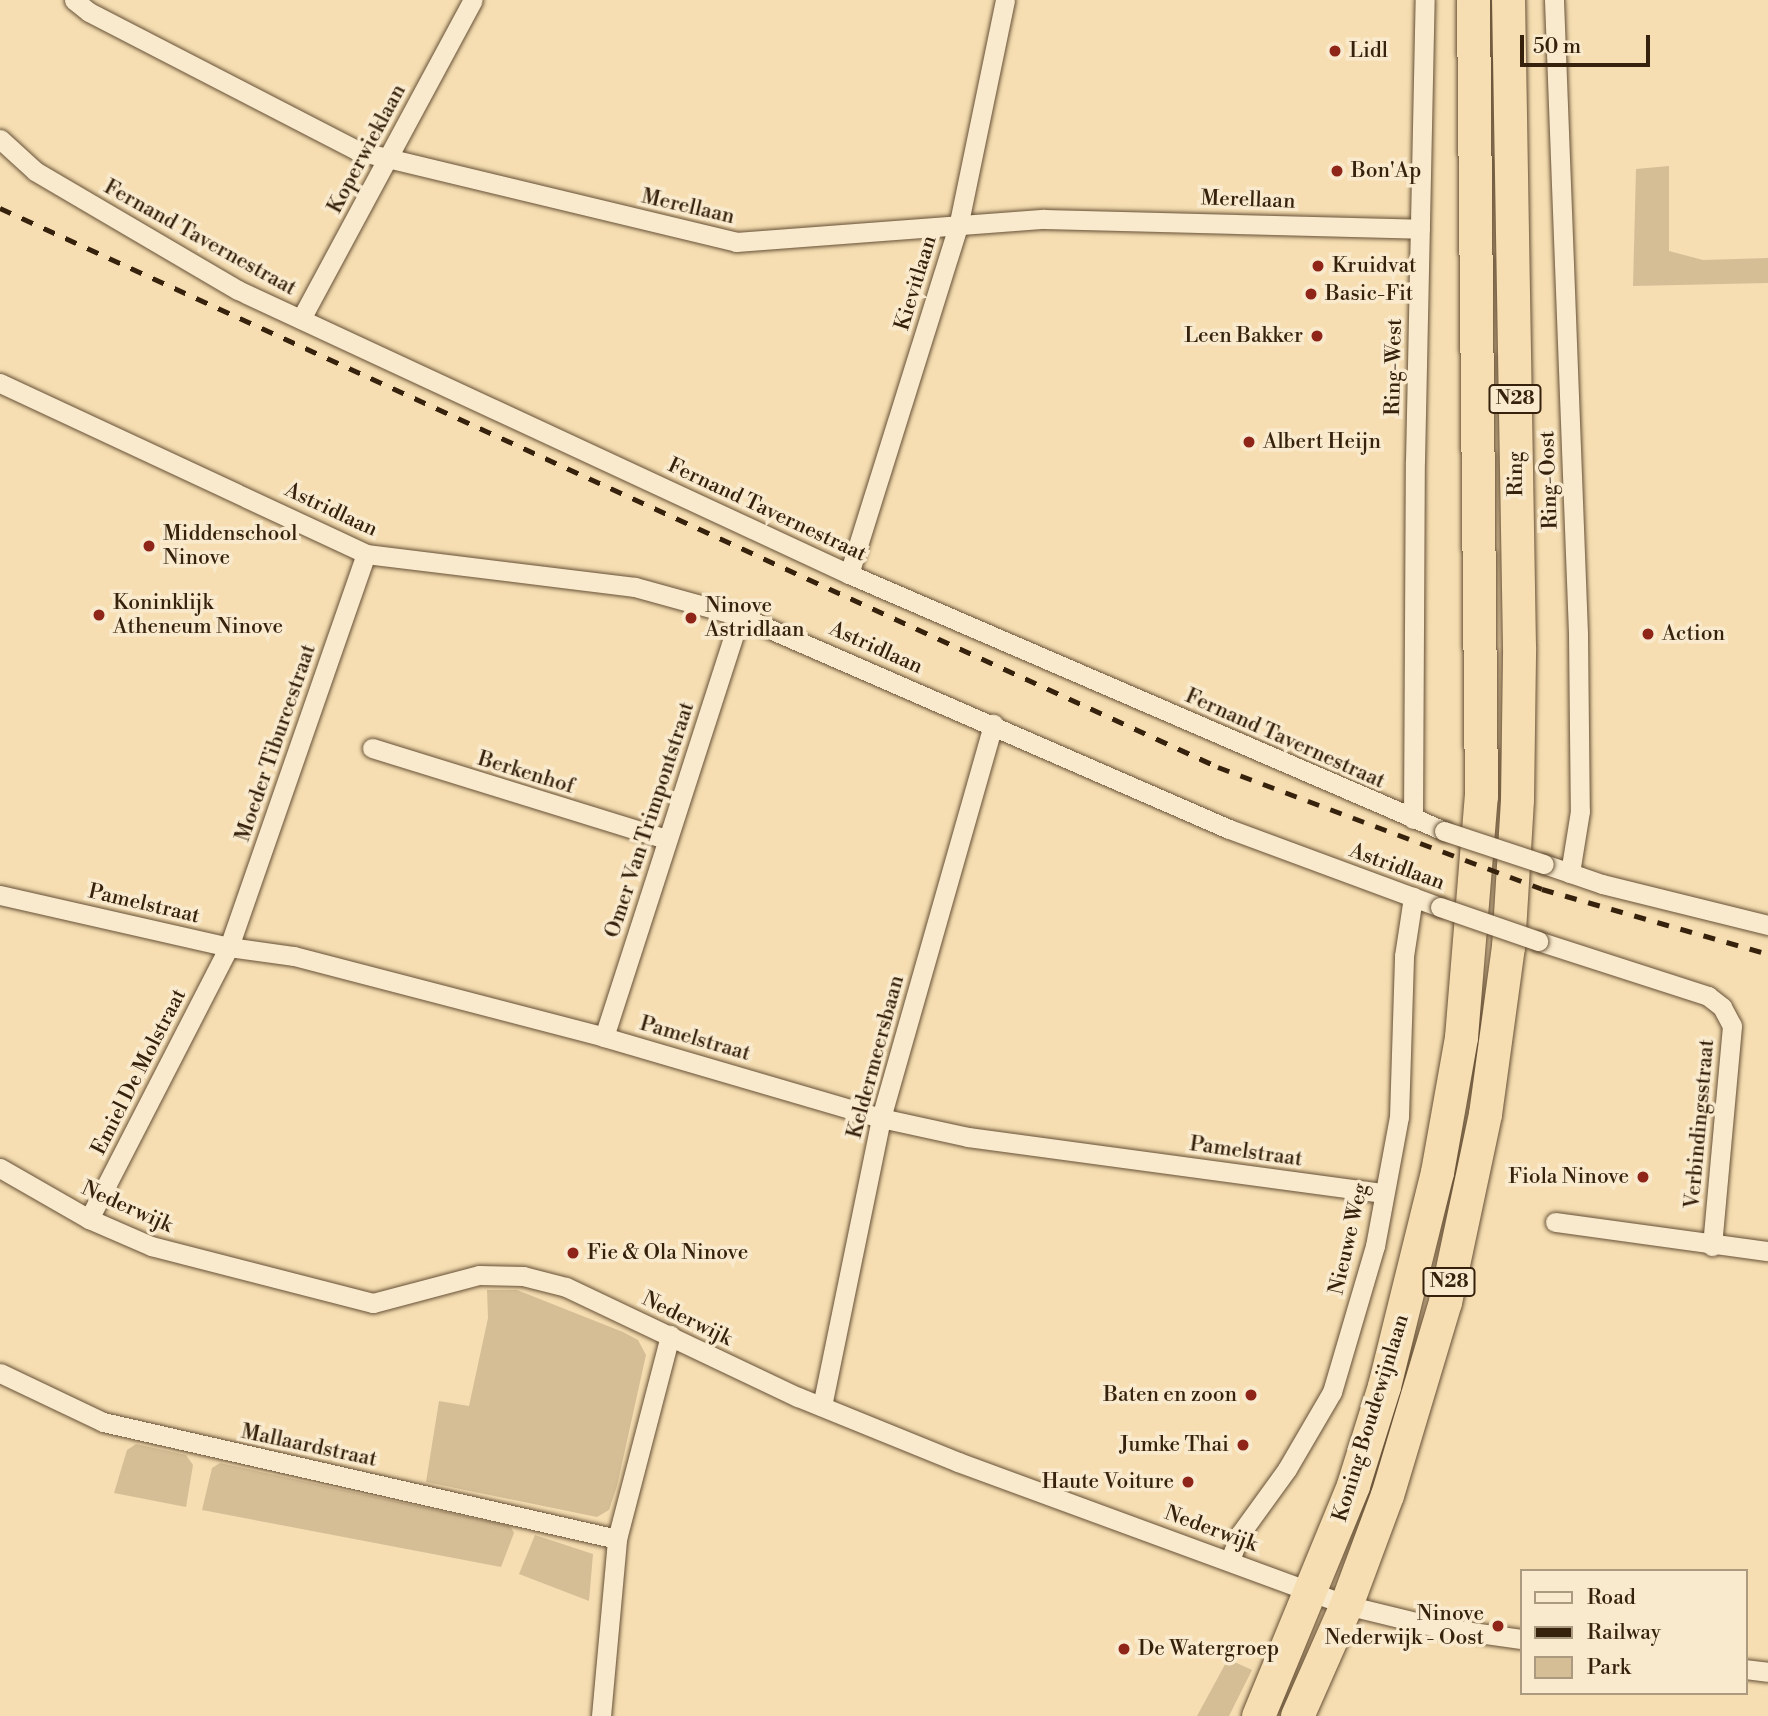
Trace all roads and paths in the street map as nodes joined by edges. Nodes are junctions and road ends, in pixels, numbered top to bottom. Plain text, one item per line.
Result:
1 (74, 0) edge
2 (472, 0) edge
3 (1005, 0) edge
4 (1425, 0) edge
5 (1473, 0) edge
6 (1508, 0) edge
7 (1554, 0) edge
8 (0, 139) edge
9 (389, 158) junction
10 (958, 227) junction
11 (1420, 229) junction
12 (301, 319) junction
13 (0, 383) edge
14 (366, 554) junction
15 (849, 574) junction
16 (740, 616) junction
17 (993, 724) junction
18 (372, 748) dead end
19 (1413, 820) junction
20 (666, 839) junction
21 (1570, 873) junction
22 (0, 895) edge
23 (1413, 897) junction
24 (1768, 925) edge
25 (1472, 942) joint
26 (1523, 944) junction
27 (229, 947) junction
28 (1721, 1007) joint
29 (604, 1037) junction
30 (881, 1118) junction
31 (0, 1168) edge
32 (1383, 1193) junction
33 (89, 1219) junction
34 (1555, 1222) dead end
35 (1712, 1246) junction
36 (1768, 1251) edge
37 (670, 1335) junction
38 (0, 1373) edge
39 (822, 1406) junction
40 (617, 1539) junction
41 (1230, 1560) junction
42 (1312, 1592) junction
43 (1346, 1605) junction
44 (1520, 1639) edge
45 (1747, 1669) edge
46 (1768, 1672) edge
47 (601, 1716) edge
48 (1258, 1716) edge
49 (1297, 1716) edge

1 - 9 street, Merellaan
2 - 9 street, Koperwieklaan
3 - 10 street, Kievitlaan
4 - 11 street, Ring-West
5 - 25 highway, Ring / N28
6 - 26 highway, Ring / N28
7 - 21 street, Ring-Oost
8 - 12 street, Fernand Tavernestraat
9 - 10 street, Merellaan
9 - 12 street, Koperwieklaan
10 - 11 street, Merellaan
10 - 15 street, Kievitlaan
11 - 19 street, Ring-West
12 - 15 street, Fernand Tavernestraat
13 - 14 street, Astridlaan
14 - 16 street, Astridlaan
14 - 27 street, Moeder Tiburcestraat
15 - 19 street, Fernand Tavernestraat
16 - 17 street, Astridlaan
16 - 20 street, Omer Van Trimpontstraat
17 - 23 street, Astridlaan
17 - 30 street, Keldermeersbaan
18 - 20 street, Berkenhof
19 - 21 street, Fernand Tavernestraat, bridge
20 - 29 street, Omer Van Trimpontstraat
21 - 24 street
22 - 27 street, Pamelstraat
23 - 26 street, Astridlaan, bridge
23 - 32 street, Nieuwe Weg
25 - 42 highway, Koning Boudewijnlaan / N28
26 - 28 street, Astridlaan
26 - 43 highway, Koning Boudewijnlaan / N28
27 - 29 street, Pamelstraat
27 - 33 street, Emiel De Molstraat
28 - 35 street, Verbindingsstraat
29 - 30 street, Pamelstraat
30 - 32 street, Pamelstraat
30 - 39 street, Keldermeersbaan
31 - 33 street, Nederwijk
32 - 41 street, Nieuwe Weg
33 - 37 street, Nederwijk
34 - 35 street
35 - 36 street
37 - 39 street, Nederwijk
37 - 40 street
38 - 40 street, Mallaardstraat
39 - 41 street, Nederwijk
40 - 47 street
41 - 42 street, Nederwijk
42 - 43 street, Nederwijk
42 - 48 highway, Koning Boudewijnlaan / N28
43 - 44 street, Nederwijk
43 - 49 highway, Koning Boudewijnlaan / N28
45 - 46 street

